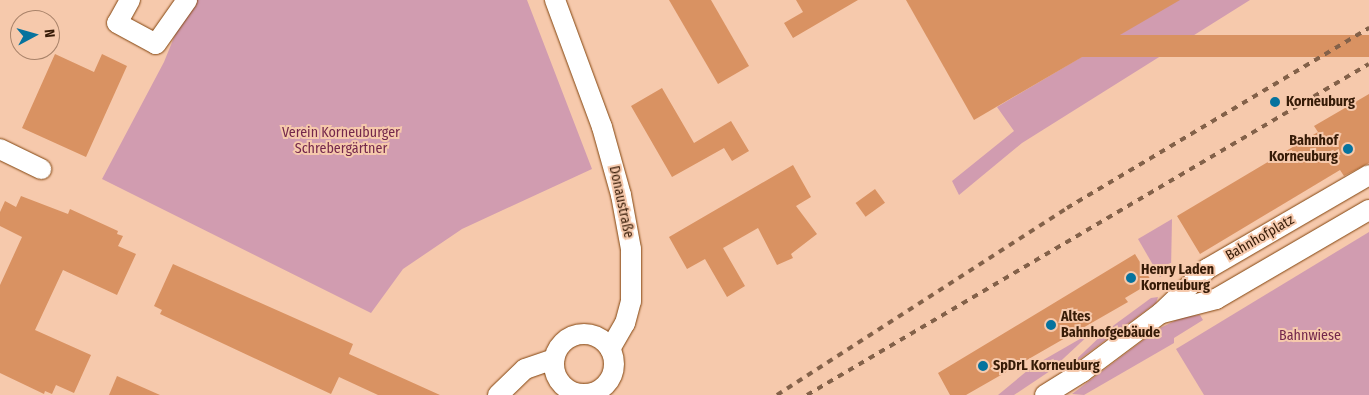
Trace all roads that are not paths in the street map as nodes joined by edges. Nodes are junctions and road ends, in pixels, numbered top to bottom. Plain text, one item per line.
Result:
1 (130, 0) edge
2 (187, 0) edge
3 (555, 0) edge
4 (0, 149) edge
5 (41, 169) dead end
6 (1369, 175) edge
7 (1369, 210) edge
8 (1161, 313) junction
9 (610, 349) junction
10 (554, 360) junction
11 (588, 394) edge
12 (498, 395) edge
13 (1045, 395) edge

1 - 2 street
3 - 9 street, Donaustraße
4 - 5 street
6 - 8 street, Bahnhofplatz
7 - 8 street, Bahnhofplatz
8 - 13 street, Bahnhofplatz
9 - 10 street
9 - 11 street
10 - 11 street
10 - 12 street

